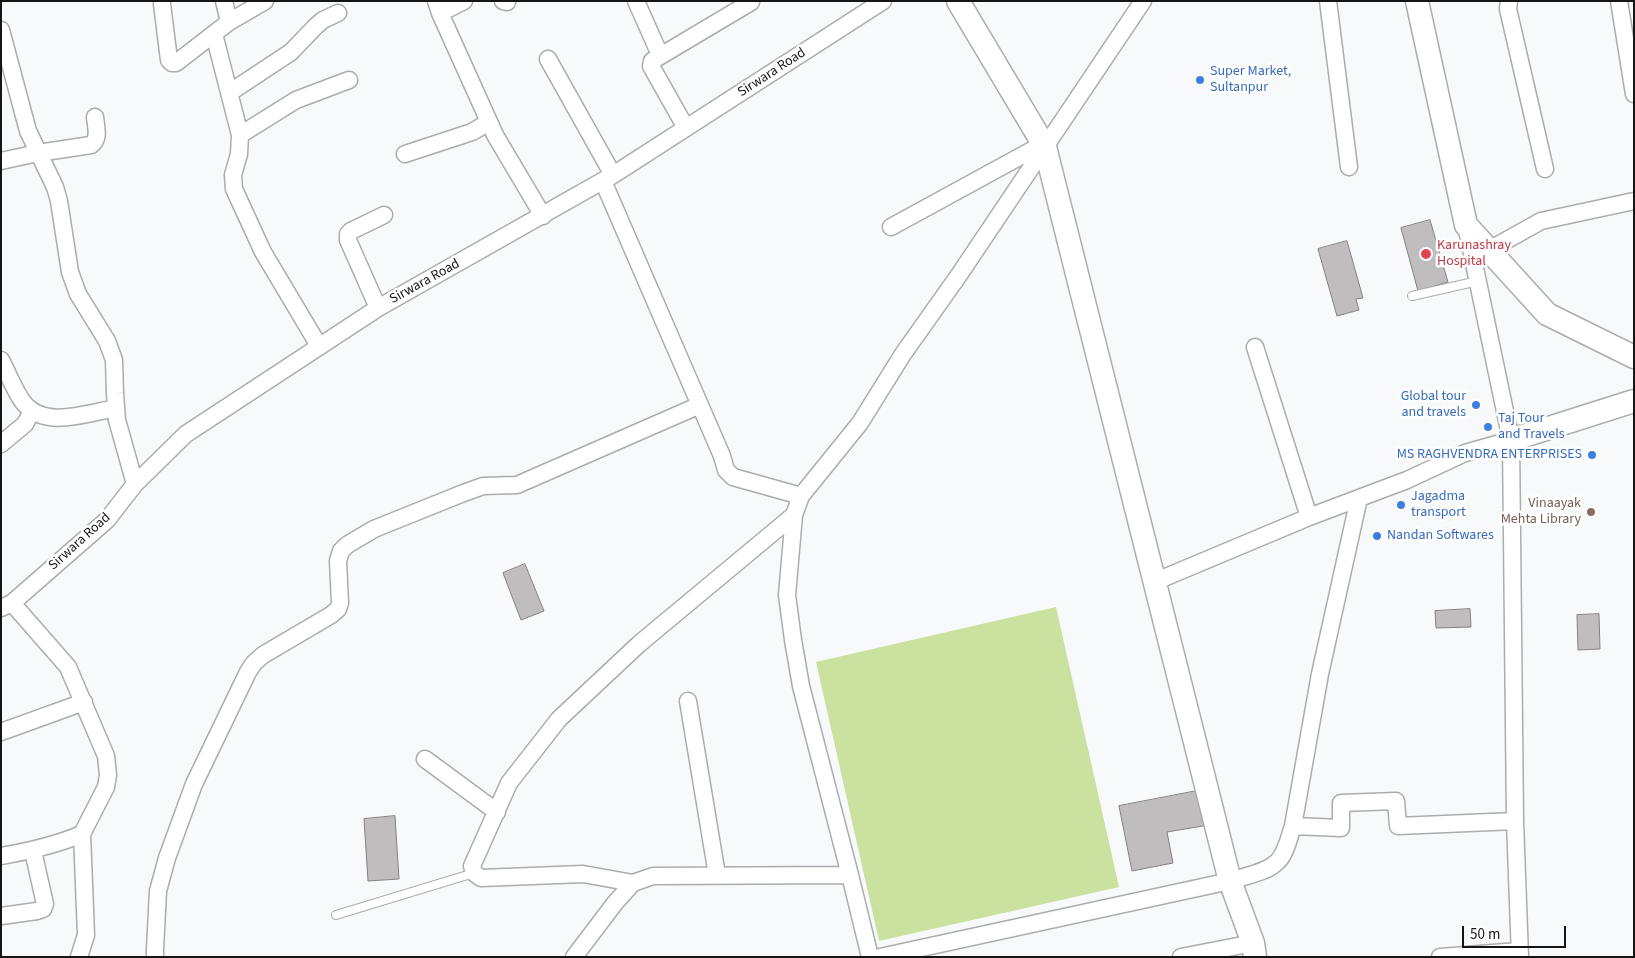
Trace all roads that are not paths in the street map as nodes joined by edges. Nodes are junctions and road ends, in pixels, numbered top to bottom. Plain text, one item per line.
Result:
1 (224, 1) edge
2 (264, 1) edge
3 (464, 1) edge
4 (503, 1) edge
5 (636, 1) edge
6 (883, 1) edge
7 (958, 1) edge
8 (1142, 1) edge
9 (1328, 1) edge
10 (1417, 1) edge
11 (1509, 1) edge
12 (1619, 1) edge
13 (507, 2) edge
14 (751, 2) edge
15 (162, 4) dead end
16 (438, 7) edge
17 (338, 13) dead end
18 (229, 22) junction
19 (1, 30) edge
20 (214, 34) junction
21 (660, 55) junction
22 (548, 59) dead end
23 (349, 80) dead end
24 (229, 93) junction
25 (1634, 94) edge
26 (96, 117) dead end
27 (489, 122) junction
28 (686, 128) junction
29 (240, 135) junction
30 (1044, 145) junction
31 (38, 153) junction
32 (406, 154) dead end
33 (1, 161) edge
34 (1349, 167) dead end
35 (1545, 169) dead end
36 (608, 178) junction
37 (1634, 201) edge
38 (384, 215) dead end
39 (543, 216) junction
40 (1466, 225) junction
41 (891, 228) dead end
42 (1489, 250) junction
43 (1478, 281) junction
44 (1412, 296) dead end
45 (378, 308) junction
46 (319, 346) junction
47 (1255, 348) dead end
48 (1634, 357) edge
49 (1, 360) edge
50 (1634, 401) edge
51 (700, 405) junction
52 (116, 408) junction
53 (32, 411) junction
54 (1511, 440) junction
55 (1, 444) edge
56 (135, 484) junction
57 (801, 496) junction
58 (1359, 498) junction
59 (794, 515) junction
60 (1309, 517) junction
61 (1154, 582) junction
62 (7, 605) edge
63 (688, 701) dead end
64 (84, 702) junction
65 (1, 732) edge
66 (425, 759) dead end
67 (497, 812) junction
68 (1516, 821) junction
69 (1293, 826) junction
70 (82, 834) junction
71 (33, 851) junction
72 (1, 856) edge
73 (474, 873) junction
74 (850, 874) junction
75 (717, 875) junction
76 (1230, 881) junction
77 (633, 883) junction
78 (336, 915) dead end
79 (1, 916) edge
80 (1254, 950) edge
81 (1520, 954) edge
82 (80, 957) edge
83 (155, 957) edge
84 (574, 957) edge
85 (870, 957) edge
86 (880, 957) edge
87 (1182, 957) edge
88 (1440, 957) edge

1 - 18 street
2 - 18 street
3 - 16 street
4 - 13 street
5 - 21 street
6 - 28 street, Sirwara Road
7 - 30 street
8 - 30 street
9 - 34 street
10 - 40 street
11 - 35 street
12 - 25 street
14 - 21 street
15 - 20 street
16 - 27 street
17 - 24 street
18 - 20 street
19 - 31 street
20 - 24 street
21 - 28 street
22 - 36 street
23 - 29 street
24 - 29 street
26 - 31 street
27 - 32 street
27 - 39 street
28 - 36 street, Sirwara Road
29 - 46 street
30 - 41 street
30 - 57 street
30 - 61 street
31 - 33 street
31 - 52 street
36 - 39 street, Sirwara Road
36 - 51 street
37 - 42 street
38 - 45 street
39 - 45 street, Sirwara Road
40 - 42 street
40 - 43 street
42 - 48 street
43 - 44 lane
43 - 54 street
45 - 46 street, Sirwara Road
46 - 56 street, Sirwara Road
47 - 60 street
49 - 53 street
50 - 54 street
51 - 57 street
51 - 83 street
52 - 53 street
52 - 56 street
53 - 55 street
54 - 58 street
54 - 68 street
56 - 62 street, Sirwara Road
57 - 59 street
58 - 60 street
58 - 69 street
59 - 67 street
59 - 74 street
60 - 61 street
61 - 76 street
62 - 64 street
63 - 75 street
64 - 65 street
64 - 70 street
66 - 67 street
67 - 73 street
68 - 69 street
68 - 81 street
69 - 76 street
70 - 71 street
70 - 82 street
71 - 72 street
71 - 79 street
73 - 77 street
73 - 78 lane
74 - 75 street
74 - 85 street
75 - 77 street
76 - 80 street
76 - 86 street
77 - 84 street
80 - 87 street
81 - 88 street

